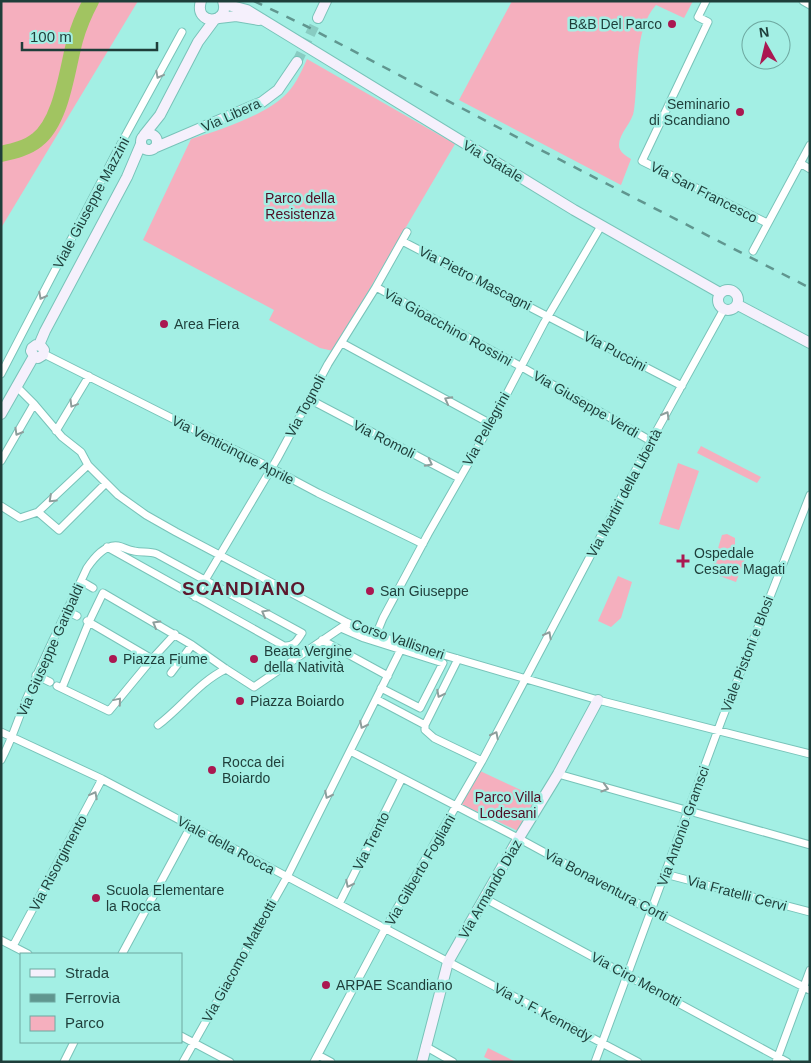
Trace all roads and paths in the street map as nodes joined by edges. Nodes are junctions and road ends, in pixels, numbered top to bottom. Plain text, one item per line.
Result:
1 (326, 1) edge
2 (706, 1) edge
3 (803, 1) edge
4 (224, 2) edge
5 (810, 5) edge
6 (199, 6) edge
7 (217, 18) junction
8 (318, 18) tunnel mouth
9 (269, 23) junction
10 (182, 32) dead end
11 (198, 42) junction
12 (297, 62) tunnel mouth
13 (150, 142) junction
14 (810, 145) edge
15 (800, 163) junction
16 (810, 169) edge
17 (768, 224) junction
18 (600, 226) junction
19 (407, 232) dead end
20 (402, 241) junction
21 (753, 251) dead end
22 (376, 288) junction
23 (720, 293) junction
24 (738, 305) junction
25 (724, 309) junction
26 (548, 315) junction
27 (342, 343) junction
28 (810, 343) edge
29 (39, 352) junction
30 (520, 366) junction
31 (1, 374) edge
32 (89, 376) junction
33 (16, 386) junction
34 (682, 386) junction
35 (309, 400) junction
36 (34, 404) junction
37 (1, 414) edge
38 (491, 424) junction
39 (56, 431) junction
40 (651, 441) junction
41 (1, 461) edge
42 (88, 465) junction
43 (271, 468) junction
44 (459, 478) junction
45 (106, 483) junction
46 (810, 495) edge
47 (1, 506) edge
48 (38, 512) junction
49 (423, 544) junction
50 (108, 547) junction
51 (220, 555) junction
52 (205, 580) junction
53 (81, 581) junction
54 (93, 588) dead end
55 (195, 597) junction
56 (67, 611) junction
57 (77, 616) dead end
58 (88, 621) junction
59 (348, 623) junction
60 (340, 628) junction
61 (175, 634) junction
62 (376, 635) junction
63 (322, 640) junction
64 (192, 645) junction
65 (401, 650) junction
66 (152, 659) junction
67 (458, 659) junction
68 (226, 670) junction
69 (171, 673) dead end
70 (36, 675) junction
71 (388, 676) junction
72 (525, 678) junction
73 (50, 682) dead end
74 (381, 688) junction
75 (376, 700) junction
76 (598, 700) junction
77 (158, 725) dead end
78 (425, 727) junction
79 (718, 730) junction
80 (1, 732) edge
81 (13, 736) junction
82 (350, 751) junction
83 (810, 754) edge
84 (1, 760) edge
85 (482, 761) junction
86 (558, 774) junction
87 (402, 778) junction
88 (102, 779) junction
89 (457, 806) junction
90 (688, 812) junction
91 (191, 826) junction
92 (518, 838) junction
93 (810, 845) edge
94 (665, 874) junction
95 (287, 877) junction
96 (484, 898) junction
97 (339, 904) junction
98 (652, 911) junction
99 (810, 912) edge
100 (385, 929) junction
101 (1, 940) edge
102 (13, 946) junction
103 (26, 953) edge
104 (123, 953) edge
105 (448, 962) junction
106 (810, 970) edge
107 (628, 975) junction
108 (807, 988) edge
109 (182, 1036) edge
110 (194, 1042) junction
111 (74, 1043) edge
112 (603, 1043) junction
113 (425, 1046) junction
114 (316, 1059) edge
115 (777, 1059) edge
116 (64, 1062) edge
117 (183, 1062) edge
118 (230, 1062) edge
119 (331, 1062) edge
120 (422, 1062) edge
121 (452, 1062) edge
122 (595, 1062) edge
123 (638, 1062) edge
124 (787, 1062) edge

1 - 8 street
2 - 17 street, Via San Francesco
3 - 5 street
4 - 7 street, Via Statale
4 - 9 street, Via Statale
6 - 7 street, Via Statale
6 - 11 street, Viale Giuseppe Mazzini
7 - 9 street, Via Statale
7 - 11 street, Viale Giuseppe Mazzini
9 - 18 street, Via Statale
10 -> 31 street, Viale Giuseppe Mazzini
11 - 13 street, Viale Giuseppe Mazzini
12 - 13 street, Via Libera
13 - 29 street, Viale Giuseppe Mazzini
14 - 15 street
15 - 16 street
15 - 17 street
17 - 21 street
18 - 23 street, Via Statale
18 - 26 street, Via Pellegrini
19 - 20 street, Via Tognoli
20 - 22 street, Via Tognoli
20 - 26 street, Via Pietro Mascagni
22 - 27 street, Via Tognoli
22 - 30 street, Via Gioacchino Rossini
23 - 24 street, Via Statale
23 - 25 street
24 - 25 street
24 - 28 street, Via Statale
25 - 34 street, Via Martiri della Libertà
26 - 30 street, Via Pellegrini
26 - 34 street, Via Puccini
27 - 35 street, Via Tognoli
38 -> 27 street
29 - 32 street, Via Venticinque Aprile
29 - 33 street, Viale Giuseppe Mazzini
30 - 38 street, Via Pellegrini
30 - 40 street, Via Giuseppe Verdi
32 -> 39 street
32 - 43 street, Via Venticinque Aprile
33 - 36 street
33 - 37 street, Viale Giuseppe Mazzini
40 -> 34 street, Via Martiri della Libertà
35 - 43 street, Via Tognoli
35 -> 44 street, Via Romoli
36 - 39 street
36 -> 41 street
38 - 44 street, Via Pellegrini
39 - 42 street
72 -> 40 street, Via Martiri della Libertà
42 - 45 street, Corso Vallisneri
42 -> 48 street
43 - 49 street, Via Venticinque Aprile
43 - 51 street, Via Tognoli
44 - 49 street, Via Pellegrini
45 - 48 street
45 - 51 street, Corso Vallisneri
46 - 79 street, Viale Pistoni e Blosi
47 - 48 street
49 - 62 street, Via Pellegrini
50 - 52 street
50 - 53 street, Via Giuseppe Garibaldi
50 - 55 street
51 - 52 street, Via Tognoli
51 - 59 street, Corso Vallisneri
52 - 55 street, Via Tognoli
55 -> 52 street
53 - 54 street
53 - 56 street, Via Giuseppe Garibaldi
56 - 57 street
56 - 70 street, Via Giuseppe Garibaldi
61 -> 58 street
58 - 66 street
58 -> 66 street
59 - 60 street
59 - 62 street, Corso Vallisneri
60 - 63 street
60 - 65 street
61 - 64 street
61 - 66 street
62 - 67 street, Corso Vallisneri
63 - 68 street
63 - 71 street
64 - 68 street
64 - 69 street
65 - 71 street, Via Giacomo Matteotti
65 - 74 street
67 - 72 street, Corso Vallisneri
67 -> 78 street
68 - 77 street
70 - 73 street
70 - 81 street, Via Giuseppe Garibaldi
71 - 74 street, Via Giacomo Matteotti
72 - 76 street, Corso Vallisneri
85 -> 72 street, Via Gilberto Fogliani
74 - 75 street, Via Giacomo Matteotti
75 - 78 street
75 -> 82 street, Via Giacomo Matteotti
76 - 79 street, Corso Vallisneri
76 - 86 street, Via Armando Diaz
78 - 85 street
79 - 83 street, Corso Vallisneri
79 - 90 street, Via Antonio Gramsci
80 - 81 street, Viale della Rocca
81 - 84 street, Via Giuseppe Garibaldi
81 - 88 street, Viale della Rocca
82 - 87 street, Via Bonaventura Corti
82 -> 95 street, Via Giacomo Matteotti
85 - 89 street, Via Gilberto Fogliani
86 -> 90 street
86 - 92 street, Via Armando Diaz
87 - 89 street, Via Bonaventura Corti
87 -> 97 street, Via Trento
88 - 91 street, Viale della Rocca
102 -> 88 street, Via Risorgimento
89 - 92 street, Via Bonaventura Corti
89 - 100 street, Via Gilberto Fogliani
90 - 93 street
90 - 94 street, Via Antonio Gramsci
91 - 95 street, Viale della Rocca
91 - 104 street
92 - 96 street, Via Armando Diaz
92 - 98 street, Via Bonaventura Corti
94 - 98 street, Via Antonio Gramsci
94 - 99 street, Via Fratelli Cervi
95 - 97 street, Viale della Rocca
95 - 110 street, Via Giacomo Matteotti
96 - 105 street, Via Armando Diaz
96 - 107 street, Via Ciro Menotti
97 - 100 street, Viale della Rocca
98 - 107 street, Via Antonio Gramsci
98 - 108 street, Via Bonaventura Corti
100 - 105 street, Viale della Rocca
100 - 114 street, Via Gilberto Fogliani
101 - 102 street
102 - 103 street
105 - 112 street, Via J. F. Kennedy
105 - 113 street, Via Armando Diaz
106 - 108 street
107 - 112 street, Via Antonio Gramsci
107 - 115 street, Via Ciro Menotti
108 - 115 street
109 - 110 street
110 - 117 street, Via Giacomo Matteotti
110 - 118 street
111 - 116 street
112 - 122 street, Via Antonio Gramsci
112 - 123 street, Via J. F. Kennedy
113 - 120 street, Via Armando Diaz
113 - 121 street
114 - 119 street
115 - 124 street, Via Ciro Menotti

